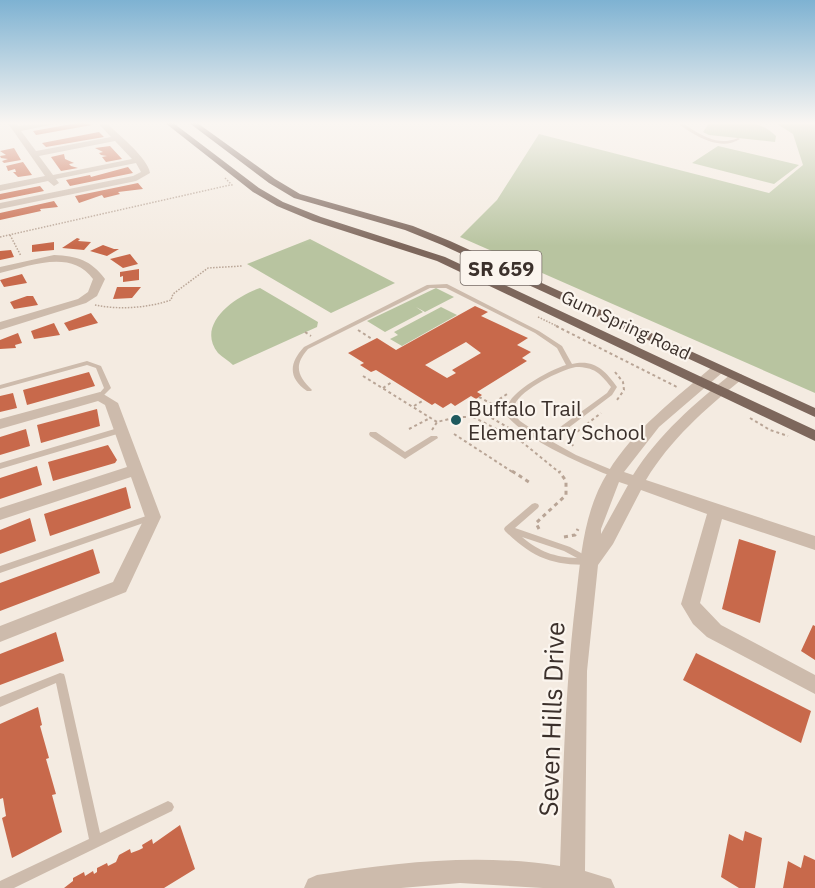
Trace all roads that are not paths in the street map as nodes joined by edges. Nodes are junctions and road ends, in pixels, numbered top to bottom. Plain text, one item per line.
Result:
1 (41, 163) edge
2 (122, 163) edge
3 (142, 163) edge
4 (222, 163) edge
5 (248, 163) edge
6 (51, 178) junction
7 (0, 187) edge
8 (61, 193) junction
9 (0, 206) edge
10 (0, 270) edge
11 (0, 326) edge
12 (569, 365) junction
13 (718, 369) junction
14 (736, 377) junction
15 (702, 382) junction
16 (0, 387) edge
17 (309, 390) dead end
18 (719, 390) junction
19 (100, 396) junction
20 (815, 412) edge
21 (0, 424) edge
22 (121, 430) junction
23 (373, 434) dead end
24 (815, 436) edge
25 (434, 438) dead end
26 (547, 440) junction
27 (0, 466) edge
28 (136, 470) junction
29 (614, 474) junction
30 (636, 482) junction
31 (535, 506) dead end
32 (716, 511) junction
33 (0, 514) edge
34 (153, 517) junction
35 (508, 529) junction
36 (815, 543) edge
37 (590, 562) junction
38 (0, 570) edge
39 (0, 634) edge
40 (815, 685) edge
41 (0, 702) edge
42 (168, 807) dead end
43 (96, 842) junction
44 (572, 879) junction
45 (0, 888) edge
46 (317, 888) edge
47 (602, 888) edge

1 - 6 street
2 - 6 street
3 - 8 street
4 - 15 main road, Gum Spring Road / SR 659
5 - 13 main road, Gum Spring Road / SR 659
6 - 7 street
6 - 8 street
8 - 9 street
10 - 11 street
12 - 17 lane
12 - 26 lane
12 - 26 lane
13 - 14 main road, Gum Spring Road / SR 659
13 - 15 street, Seven Hills Drive
14 - 18 street, Seven Hills Drive
14 - 20 main road, Gum Spring Road / SR 659
15 - 18 main road, Gum Spring Road / SR 659
15 - 29 street, Seven Hills Drive
16 - 19 lane
18 - 24 main road, Gum Spring Road / SR 659
18 - 30 street, Seven Hills Drive
19 - 21 street
19 - 22 street
22 - 27 lane
22 - 28 street
23 - 25 lane
26 - 29 lane
28 - 33 street
28 - 34 street
29 - 30 street
29 - 37 street, Seven Hills Drive
30 - 32 street
30 - 37 street, Seven Hills Drive
31 - 35 lane
32 - 36 street
32 - 40 street
34 - 38 lane
34 - 39 street
35 - 37 lane
35 - 37 lane
37 - 44 street, Seven Hills Drive
41 - 43 lane
42 - 43 lane
43 - 45 lane
44 - 46 street
44 - 47 street

